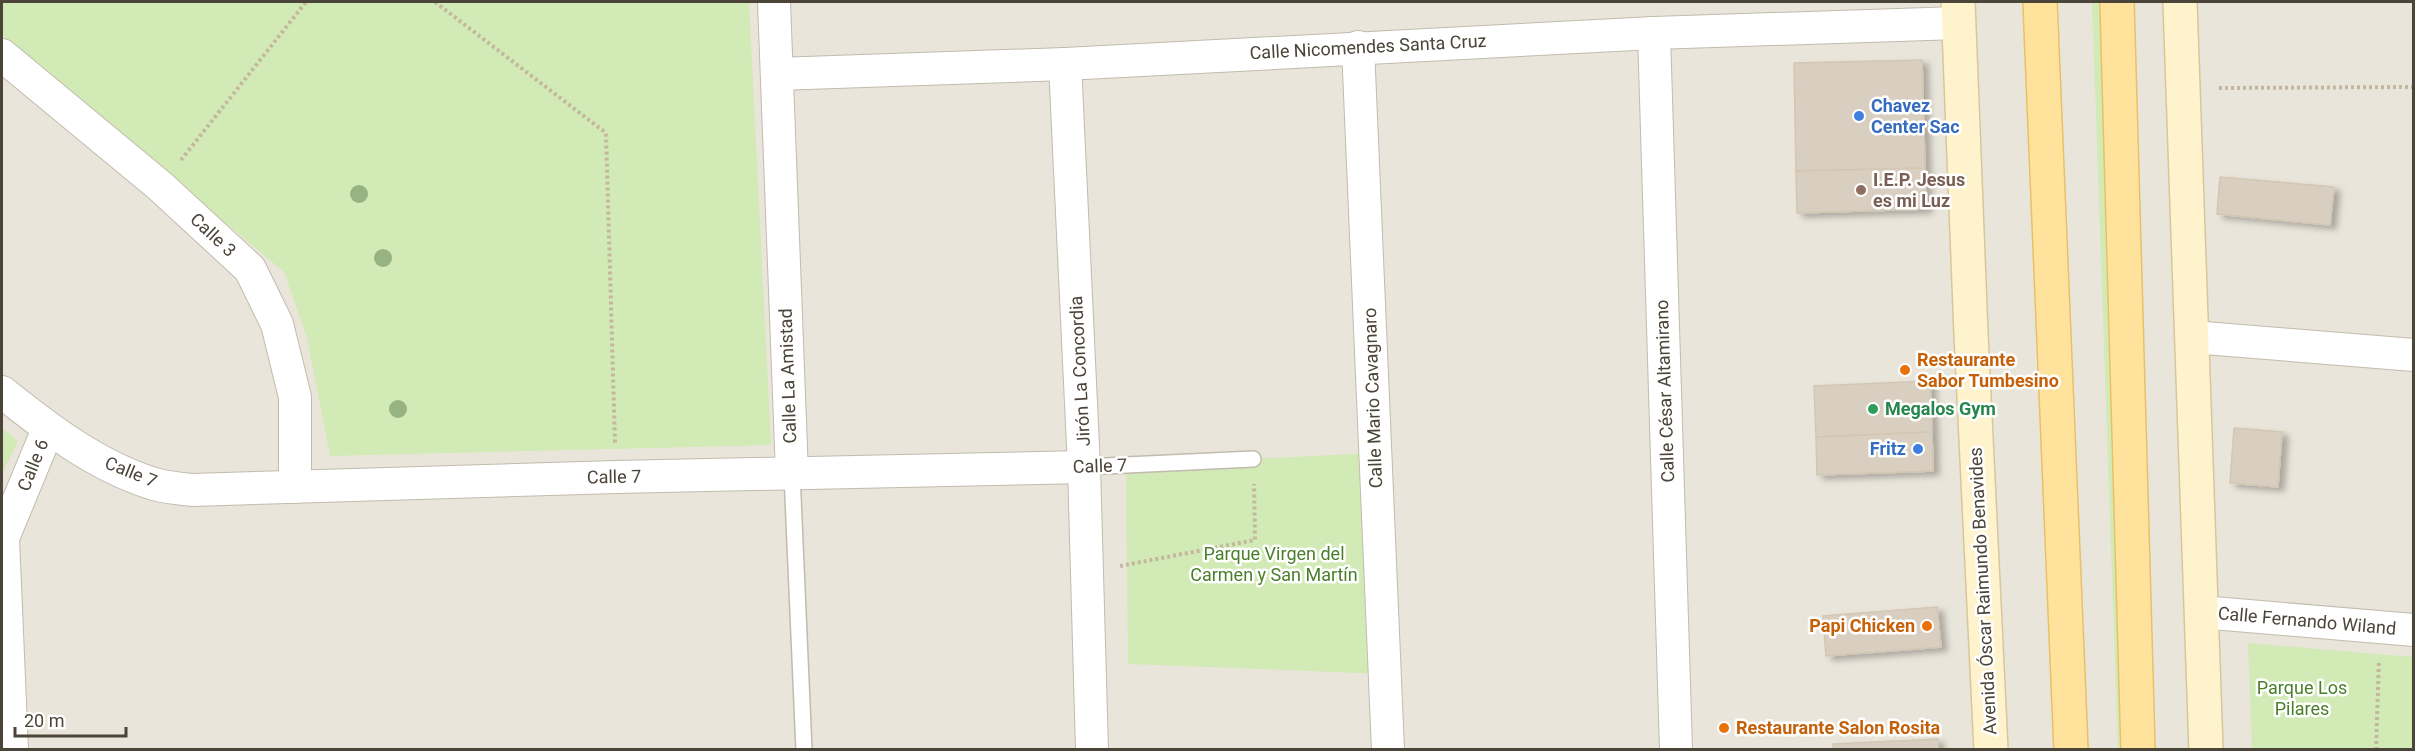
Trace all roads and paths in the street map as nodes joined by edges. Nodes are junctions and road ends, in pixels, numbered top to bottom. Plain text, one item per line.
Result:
1 (306, 2) edge
2 (435, 2) edge
3 (774, 2) edge
4 (2040, 2) edge
5 (2117, 2) edge
6 (2180, 2) edge
7 (1958, 12) edge
8 (1654, 33) junction
9 (1358, 47) junction
10 (2, 55) edge
11 (1065, 64) junction
12 (777, 74) junction
13 (2414, 87) edge
14 (2183, 88) junction
15 (160, 186) junction
16 (2192, 337) junction
17 (2414, 355) edge
18 (2, 392) edge
19 (48, 429) junction
20 (1253, 459) joint
21 (1084, 467) junction
22 (792, 474) junction
23 (616, 477) junction
24 (295, 487) junction
25 (1087, 573) junction
26 (2201, 612) junction
27 (2379, 627) junction
28 (2414, 630) edge
29 (12, 750) edge
30 (804, 750) edge
31 (1092, 750) edge
32 (1388, 750) edge
33 (1676, 750) edge
34 (1991, 750) edge
35 (2071, 750) edge
36 (2138, 750) edge
37 (2206, 750) edge
38 (2376, 750) edge

1 - 15 path
2 - 23 path
3 - 12 street, Calle La Amistad
4 - 35 main road
5 - 36 main road
6 - 14 main road
7 - 8 street, Calle Nicomendes Santa Cruz
7 - 34 main road, Avenida Óscar Raimundo Benavides
8 - 9 street, Calle Nicomendes Santa Cruz
8 - 33 street, Calle César Altamirano
9 - 11 street, Calle Nicomendes Santa Cruz
9 - 32 street, Calle Mario Cavagnaro
10 - 15 street, Calle 3
11 - 12 street, Calle Nicomendes Santa Cruz
11 - 21 street, Jirón La Concordia
12 - 22 street, Calle La Amistad
13 - 14 path
14 - 16 main road
15 - 24 street, Calle 3
16 - 17 street
16 - 26 main road
18 - 19 street, Calle 7
19 - 24 street, Calle 7
19 - 29 street, Calle 6
20 - 21 lane, Calle 7
20 - 25 path
21 - 22 street, Calle 7
21 - 25 street, Jirón La Concordia
22 - 23 street, Calle 7
22 - 30 lane, Calle La Amistad
23 - 24 street, Calle 7
25 - 31 street, Jirón La Concordia
26 - 27 street, Calle Fernando Wiland
26 - 37 main road
27 - 28 street, Calle Fernando Wiland
27 - 38 path

